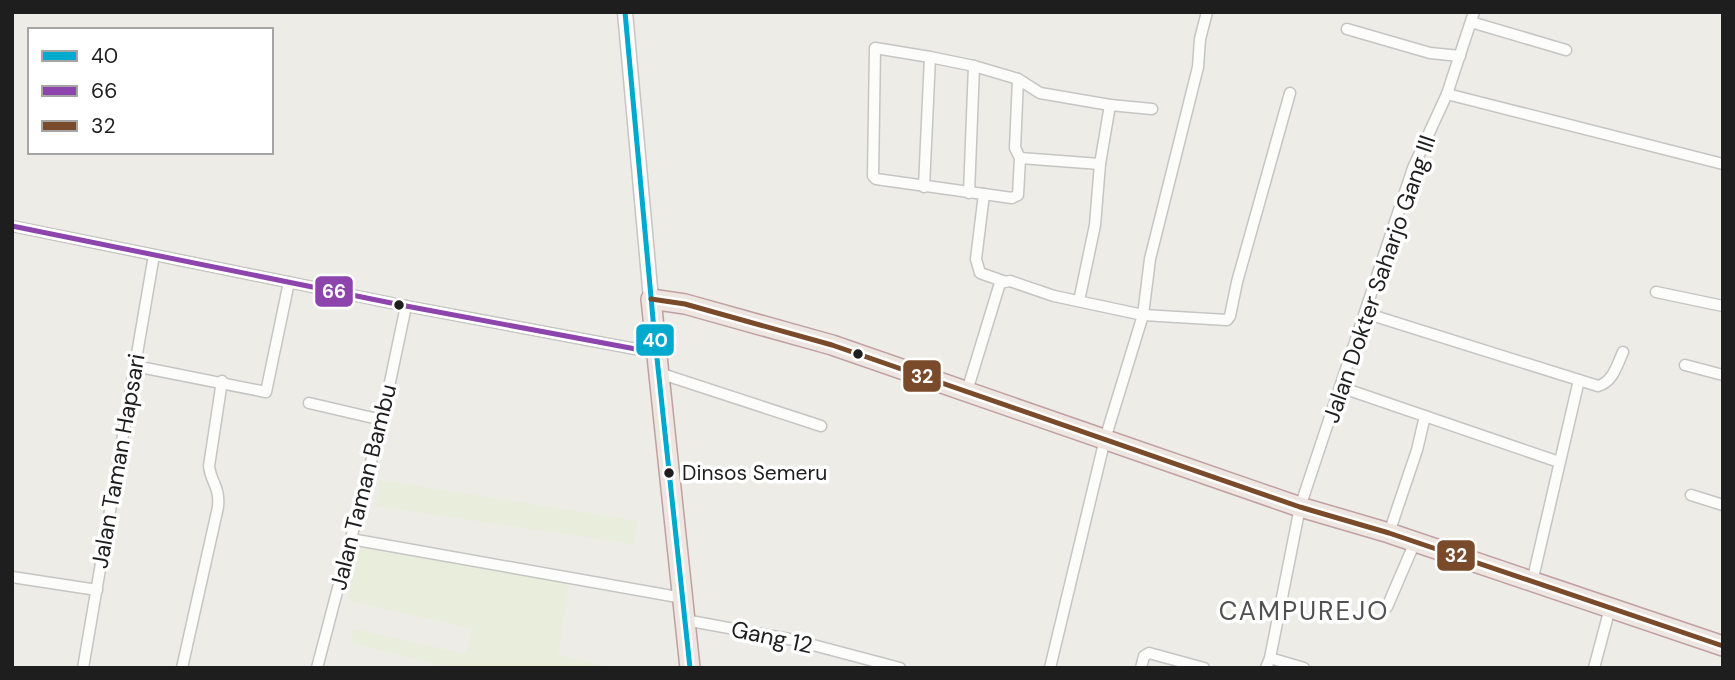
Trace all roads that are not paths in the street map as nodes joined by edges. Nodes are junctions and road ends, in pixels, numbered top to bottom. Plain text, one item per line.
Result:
1 (625, 12) edge
2 (1206, 12) edge
3 (1473, 17) edge
4 (1347, 29) dead end
5 (1566, 50) dead end
6 (1460, 56) junction
7 (930, 57) junction
8 (974, 66) junction
9 (1018, 79) junction
10 (1290, 93) dead end
11 (1447, 94) junction
12 (1110, 105) junction
13 (1152, 109) dead end
14 (1020, 158) junction
15 (1100, 164) junction
16 (1723, 164) edge
17 (924, 187) junction
18 (969, 193) junction
19 (984, 194) junction
20 (12, 226) edge
21 (154, 255) junction
22 (1003, 281) junction
23 (289, 282) junction
24 (1656, 292) dead end
25 (651, 299) junction
26 (1079, 301) junction
27 (406, 306) junction
28 (1723, 306) edge
29 (1365, 313) junction
30 (1143, 315) junction
31 (1623, 352) dead end
32 (658, 363) junction
33 (1685, 365) dead end
34 (135, 366) junction
35 (1723, 375) edge
36 (1579, 380) junction
37 (222, 382) junction
38 (1340, 387) junction
39 (967, 391) junction
40 (309, 403) dead end
41 (1425, 416) junction
42 (382, 420) junction
43 (821, 426) dead end
44 (1105, 439) junction
45 (1559, 462) junction
46 (1691, 495) dead end
47 (1723, 505) edge
48 (1300, 507) junction
49 (1389, 533) junction
50 (351, 539) junction
51 (1415, 542) junction
52 (12, 578) edge
53 (1532, 582) junction
54 (97, 590) junction
55 (683, 598) junction
56 (1387, 607) dead end
57 (1610, 608) junction
58 (685, 620) junction
59 (1723, 646) edge
60 (1268, 663) edge
61 (83, 668) edge
62 (182, 668) edge
63 (317, 668) edge
64 (690, 668) edge
65 (900, 668) edge
66 (1050, 668) edge
67 (1141, 668) edge
68 (1204, 668) edge
69 (1304, 668) edge
70 (1594, 668) edge

1 - 25 street
2 - 30 street
3 - 5 street
3 - 6 street, Jalan Dokter Saharjo Gang III
4 - 6 street
6 - 11 street, Jalan Dokter Saharjo Gang III
7 - 8 street
7 - 17 street
7 - 17 street
8 - 9 street
8 - 18 street
9 - 12 street
9 - 14 street
10 - 30 street
11 - 16 street
11 - 29 street, Jalan Dokter Saharjo Gang III
12 - 13 street
12 - 15 street
14 - 15 street
14 - 19 street
15 - 26 street
17 - 18 street
18 - 19 street
19 - 22 street
20 - 21 street
21 - 23 street
21 - 34 street, Jalan Taman Hapsari
22 - 26 street
22 - 39 street
23 - 27 street
23 - 37 street
24 - 28 street
25 - 32 highway
25 - 39 highway
26 - 30 street
27 - 32 street
27 - 42 street, Jalan Taman Bambu
29 - 36 street
29 - 38 street, Jalan Dokter Saharjo Gang III
30 - 44 street
31 - 36 street
32 - 43 street
32 - 55 highway
33 - 35 street
34 - 37 street
34 - 54 street, Jalan Taman Hapsari
36 - 45 street
37 - 62 street
38 - 41 street
38 - 48 street, Jalan Dokter Saharjo Gang III
39 - 44 highway
40 - 42 street
41 - 45 street
41 - 49 street
42 - 50 street, Jalan Taman Bambu
44 - 48 highway
44 - 66 street
45 - 53 street
46 - 47 street
48 - 49 highway
48 - 60 street, Jalan Dokter Saharjo Gang III
49 - 51 highway
50 - 55 street
50 - 63 street, Jalan Taman Bambu
51 - 53 highway
51 - 56 street
52 - 54 street
53 - 57 highway
54 - 61 street, Jalan Taman Hapsari
55 - 58 highway
57 - 59 highway
57 - 70 street
58 - 64 highway
58 - 65 street, Gang 12
60 - 69 street
67 - 68 street

